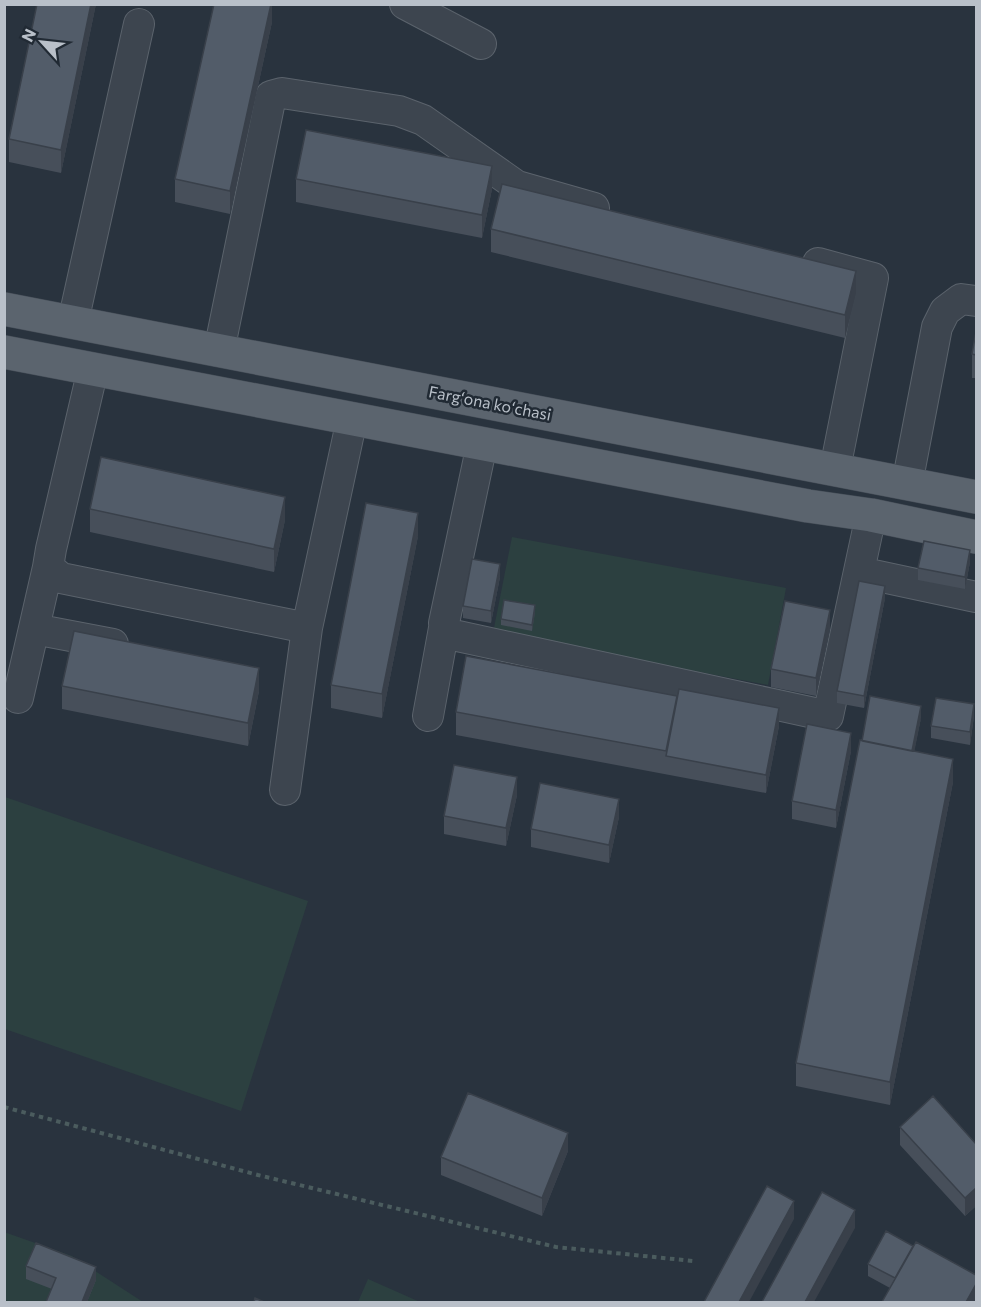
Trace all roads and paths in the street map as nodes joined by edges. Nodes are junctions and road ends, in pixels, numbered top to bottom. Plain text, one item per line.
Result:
1 (405, 4) edge
2 (139, 24) dead end
3 (481, 44) dead end
4 (624, 217) edge
5 (797, 257) edge
6 (976, 301) edge
7 (4, 309) edge
8 (73, 322) junction
9 (219, 351) junction
10 (4, 352) edge
11 (93, 369) junction
12 (352, 419) junction
13 (482, 444) junction
14 (835, 469) junction
15 (907, 484) junction
16 (976, 497) edge
17 (871, 515) junction
18 (976, 537) edge
19 (48, 567) junction
20 (859, 572) junction
21 (976, 597) edge
22 (307, 628) junction
23 (444, 628) junction
24 (34, 629) junction
25 (139, 649) edge
26 (18, 698) dead end
27 (428, 716) dead end
28 (285, 790) dead end
29 (4, 1107) edge
30 (693, 1261) dead end

1 - 3 street
2 - 8 street
4 - 9 street
5 - 14 street
6 - 15 street
7 - 8 main road, Fargʻona koʻchasi
8 - 9 main road, Fargʻona koʻchasi
9 - 14 main road, Fargʻona koʻchasi
10 - 11 main road
11 - 12 main road
11 - 19 street
12 - 13 main road
12 - 22 street
13 - 17 main road
13 - 23 street
14 - 15 main road, Fargʻona koʻchasi
15 - 16 main road, Fargʻona koʻchasi
17 - 18 main road
17 - 20 street
19 - 22 street
19 - 24 street
20 - 21 street
20 - 23 street
22 - 28 street
23 - 27 street
24 - 25 street
24 - 26 street
29 - 30 path

